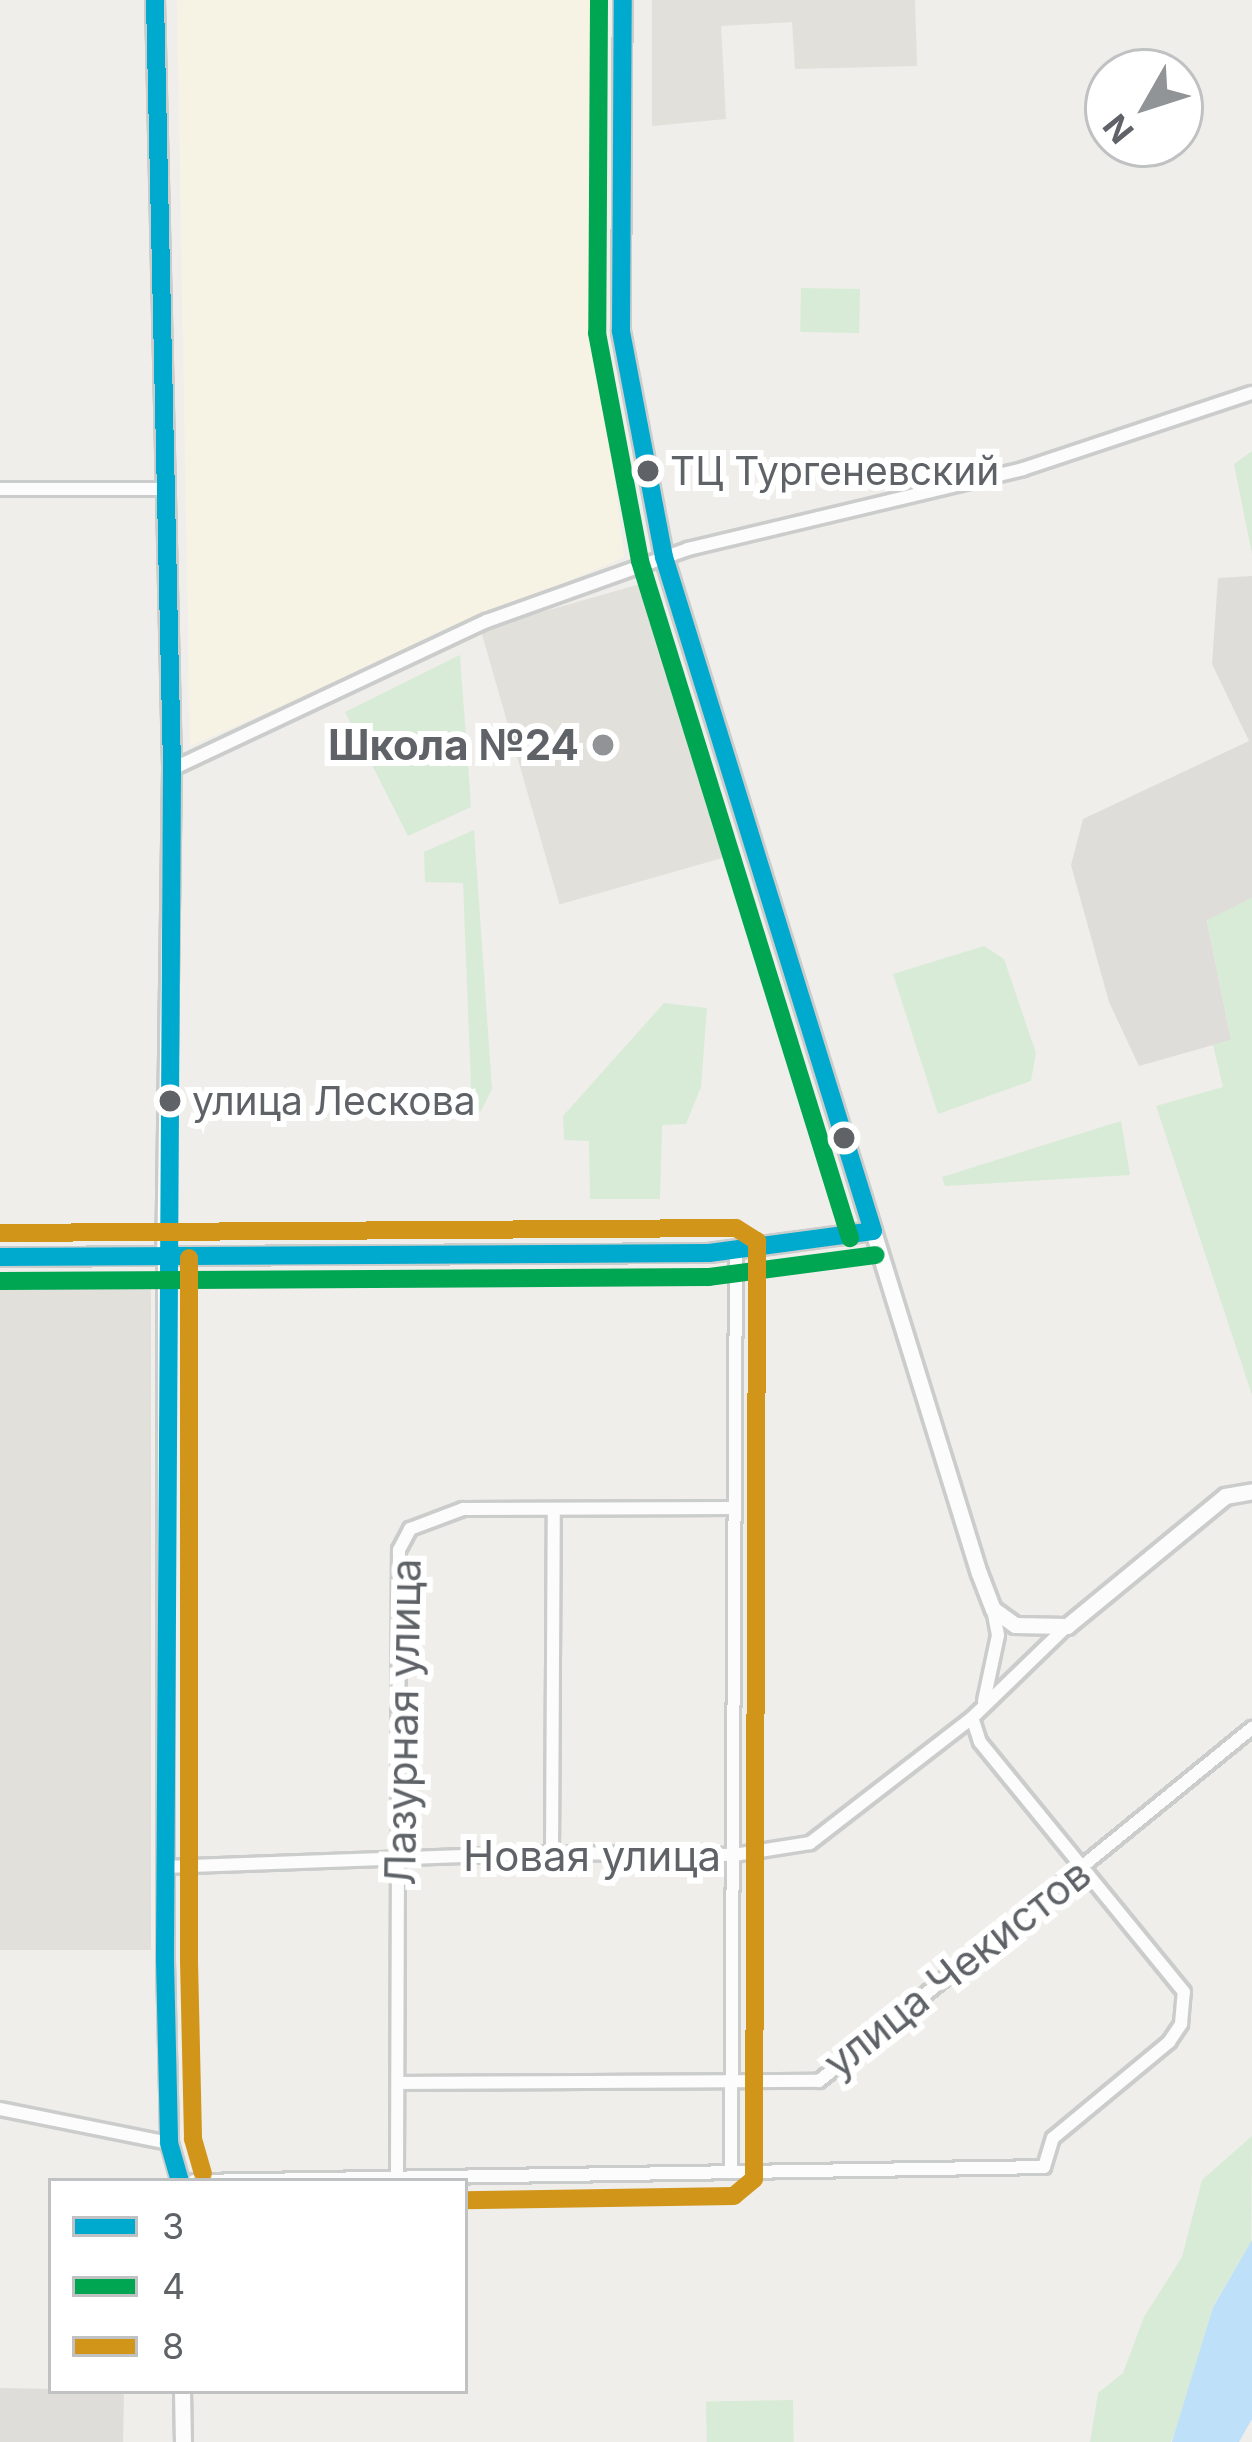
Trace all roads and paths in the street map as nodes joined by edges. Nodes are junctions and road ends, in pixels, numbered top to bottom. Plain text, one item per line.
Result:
1 (155, 0) edge
2 (623, 0) edge
3 (1252, 393) edge
4 (0, 489) edge
5 (165, 489) junction
6 (664, 557) junction
7 (172, 769) junction
8 (872, 1231) junction
9 (736, 1252) junction
10 (0, 1257) edge
11 (166, 1258) junction
12 (1252, 1491) edge
13 (735, 1508) junction
14 (554, 1509) junction
15 (993, 1609) junction
16 (1067, 1626) junction
17 (984, 1701) junction
18 (972, 1718) junction
19 (1252, 1728) edge
20 (552, 1853) junction
21 (734, 1855) junction
22 (401, 1859) junction
23 (164, 1868) junction
24 (1084, 1868) junction
25 (733, 2078) junction
26 (400, 2083) junction
27 (0, 2109) edge
28 (169, 2143) junction
29 (731, 2172) junction
30 (397, 2174) junction
31 (179, 2178) edge
32 (281, 2178) edge
33 (182, 2394) edge
34 (183, 2442) edge

1 - 5 main road
2 - 6 main road
3 - 6 street
4 - 5 street
5 - 7 main road
6 - 7 street
6 - 8 main road
7 - 11 main road
8 - 9 main road
8 - 15 street
9 - 11 main road
9 - 13 street
10 - 11 main road
11 - 23 street
12 - 16 street, Новая улица
13 - 14 street, Лазурная улица
13 - 21 street
14 - 20 street
14 - 22 street, Лазурная улица
15 - 16 street
15 - 17 street
16 - 17 street, Новая улица
17 - 18 street, Новая улица
18 - 21 street, Новая улица
18 - 24 street
19 - 24 street, улица Чекистов
20 - 21 street, Новая улица
20 - 22 street, Новая улица
21 - 25 street
22 - 23 street, Новая улица
22 - 26 street, Лазурная улица
23 - 28 street
24 - 25 street, улица Чекистов
24 - 29 street
25 - 26 street, улица Чекистов
25 - 29 street
26 - 30 street, Лазурная улица
27 - 28 street
28 - 31 street
29 - 30 street
30 - 32 street
33 - 34 street

